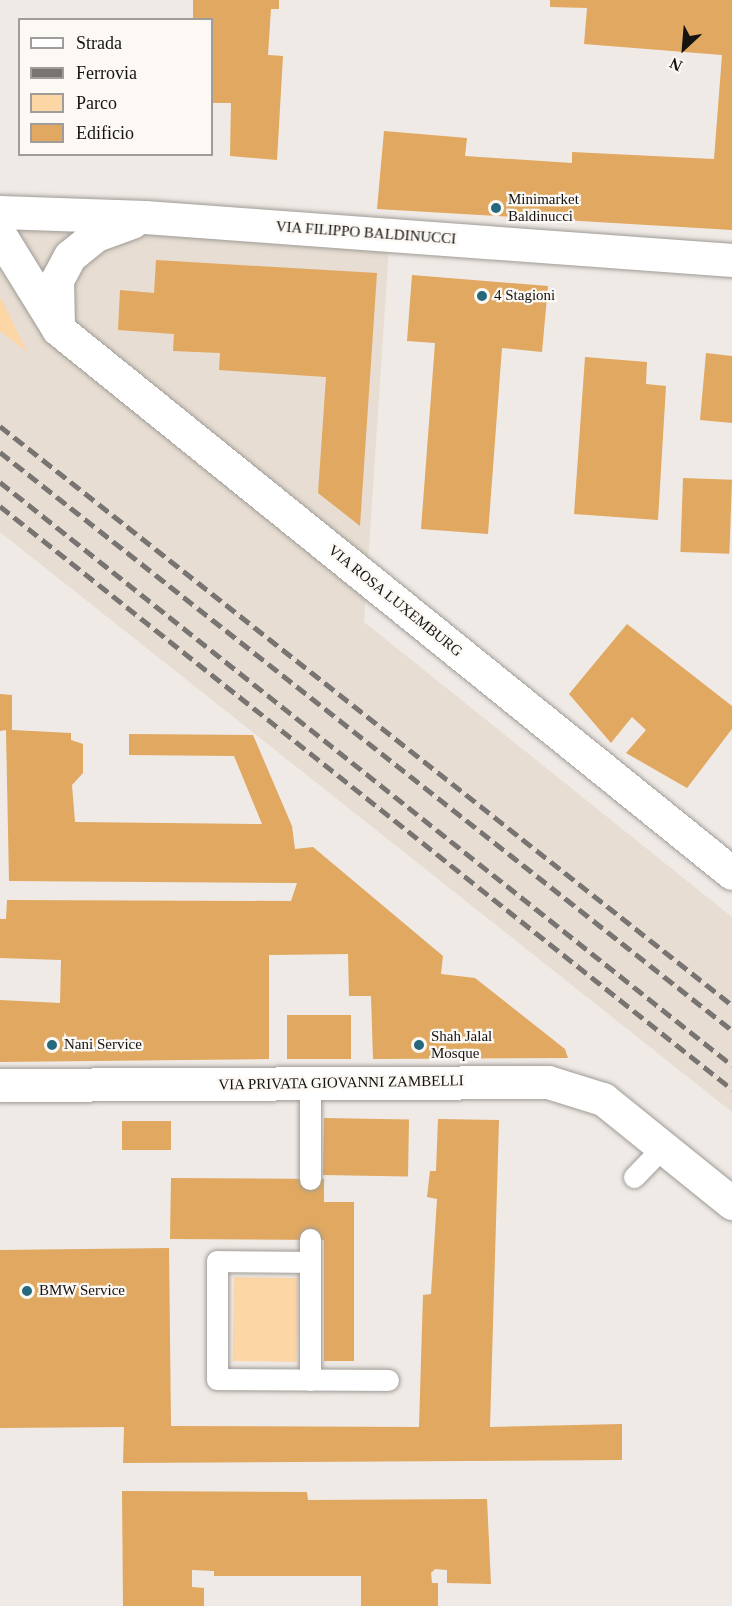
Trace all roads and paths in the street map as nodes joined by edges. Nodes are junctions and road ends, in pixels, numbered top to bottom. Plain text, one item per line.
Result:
1 (0, 212) edge
2 (145, 217) junction
3 (0, 236) edge
4 (732, 260) edge
5 (58, 329) junction
6 (732, 873) edge
7 (0, 1085) edge
8 (310, 1086) junction
9 (662, 1148) junction
10 (634, 1177) dead end
11 (310, 1179) dead end
12 (732, 1203) edge
13 (310, 1239) dead end
14 (310, 1262) junction
15 (310, 1380) junction
16 (388, 1380) dead end

1 - 2 street, VIA FILIPPO BALDINUCCI
2 - 4 street, VIA FILIPPO BALDINUCCI
2 - 5 street
3 - 5 street, VIA ROSA LUXEMBURG
5 - 6 street, VIA ROSA LUXEMBURG
7 - 8 street, VIA PRIVATA GIOVANNI ZAMBELLI
8 - 9 street, VIA PRIVATA GIOVANNI ZAMBELLI
8 - 11 lane
9 - 10 lane
9 - 12 street, VIA PRIVATA GIOVANNI ZAMBELLI
13 - 14 lane
14 - 15 lane
14 - 15 lane
15 - 16 lane

